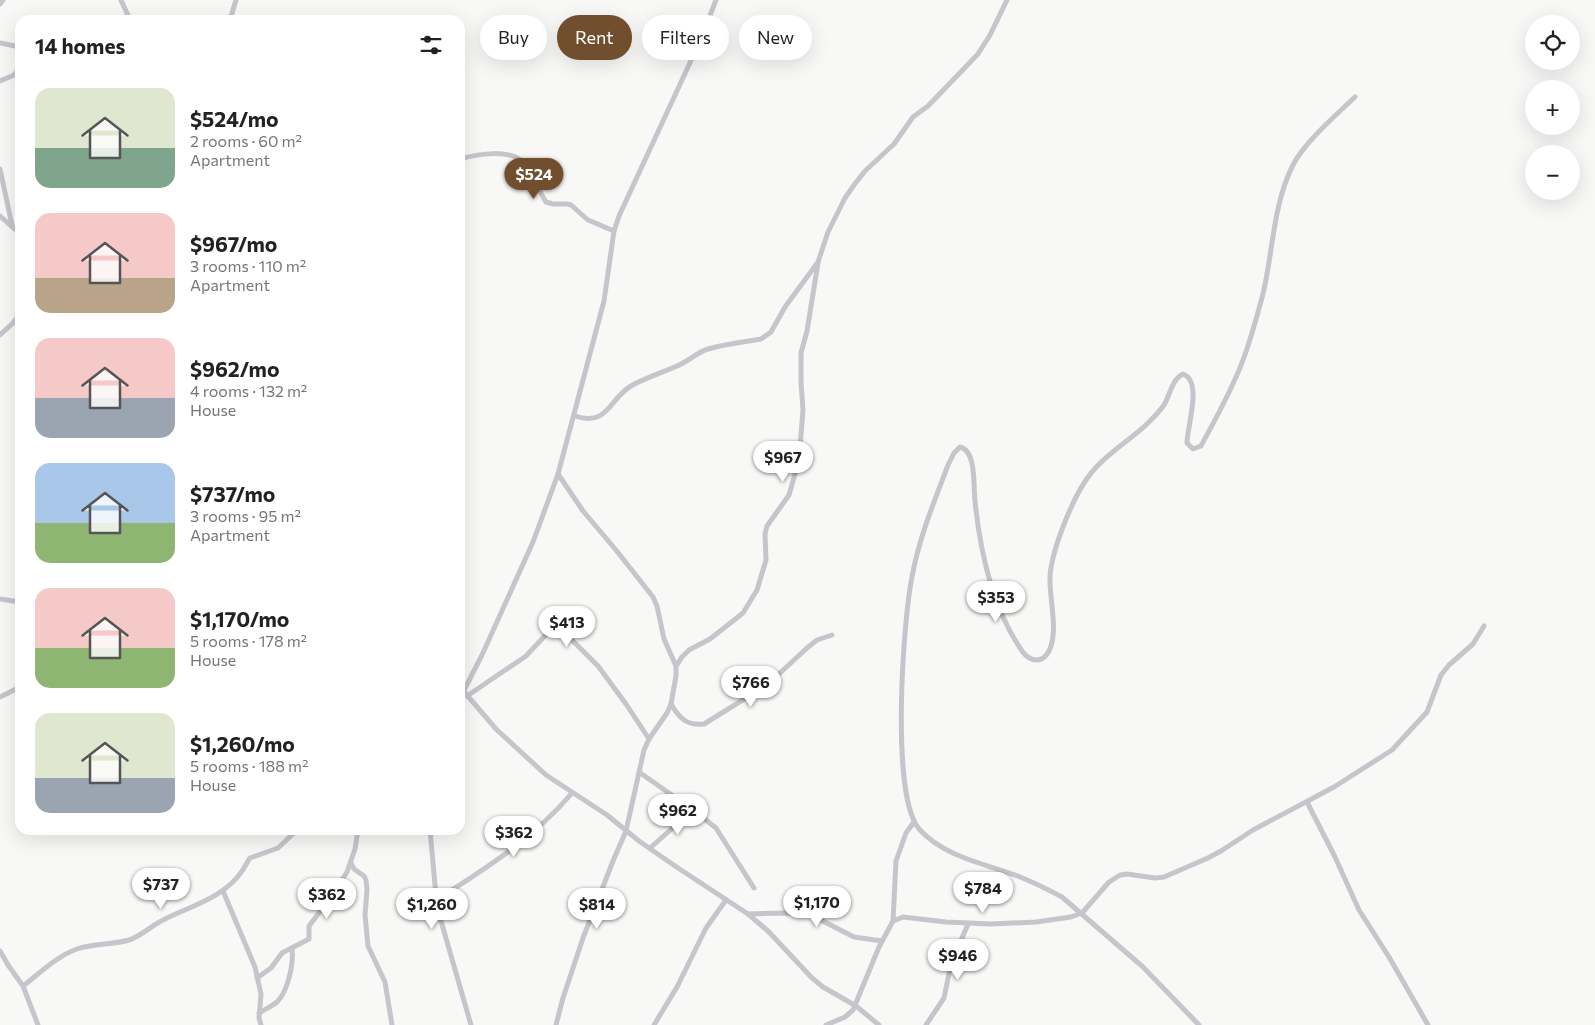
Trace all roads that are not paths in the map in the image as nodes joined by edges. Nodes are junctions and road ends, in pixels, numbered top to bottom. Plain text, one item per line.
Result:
1 (3, 0) edge
2 (122, 0) edge
3 (236, 0) edge
4 (716, 0) edge
5 (1007, 0) edge
6 (0, 4) edge
7 (128, 15) edge
8 (232, 15) edge
9 (0, 43) edge
10 (15, 46) edge
11 (15, 74) edge
12 (0, 81) edge
13 (1355, 97) dead end
14 (465, 158) edge
15 (0, 169) edge
16 (0, 216) edge
17 (12, 225) junction
18 (15, 228) edge
19 (614, 231) junction
20 (818, 262) junction
21 (15, 320) edge
22 (0, 335) edge
23 (575, 416) junction
24 (558, 474) junction
25 (0, 598) edge
26 (15, 601) edge
27 (1484, 626) dead end
28 (832, 635) dead end
29 (676, 666) junction
30 (15, 690) edge
31 (465, 690) edge
32 (465, 691) edge
33 (465, 693) edge
34 (0, 697) edge
35 (671, 704) junction
36 (649, 739) junction
37 (639, 772) junction
38 (572, 793) junction
39 (1306, 802) junction
40 (693, 810) junction
41 (914, 822) junction
42 (626, 831) junction
43 (292, 835) edge
44 (357, 835) edge
45 (430, 835) edge
46 (650, 848) junction
47 (351, 863) junction
48 (754, 888) dead end
49 (223, 890) junction
50 (436, 900) junction
51 (726, 900) junction
52 (1082, 913) junction
53 (748, 914) junction
54 (893, 921) junction
55 (968, 924) junction
56 (882, 941) junction
57 (292, 948) junction
58 (0, 951) edge
59 (257, 978) junction
60 (24, 986) junction
61 (856, 1006) junction
62 (259, 1013) junction
63 (38, 1025) edge
64 (261, 1025) edge
65 (392, 1025) edge
66 (471, 1025) edge
67 (556, 1025) edge
68 (654, 1025) edge
69 (826, 1025) edge
70 (879, 1025) edge
71 (926, 1025) edge
72 (1200, 1025) edge
73 (1428, 1025) edge

1 - 6 street
2 - 7 street
3 - 8 street
4 - 19 street
5 - 20 street
9 - 10 street
11 - 12 street
13 - 41 street
14 - 19 street
15 - 17 street
16 - 17 street
17 - 18 street
19 - 23 street
20 - 23 street
20 - 29 street
21 - 22 street
23 - 24 street
24 - 29 street
24 - 31 street
25 - 26 street
27 - 39 street
28 - 35 street
29 - 35 street
30 - 34 street
32 - 36 street
33 - 38 street
35 - 36 street
36 - 37 street
37 - 40 street
37 - 42 street
38 - 42 street
38 - 50 street
39 - 52 street
39 - 73 street
40 - 46 street
40 - 48 street
41 - 52 street
41 - 54 street
42 - 46 street
42 - 67 street
43 - 49 street
44 - 47 street
45 - 50 street
46 - 51 street
47 - 57 street
47 - 65 street
49 - 59 street
49 - 60 street
50 - 66 street
51 - 53 street
51 - 68 street
52 - 55 street
52 - 72 street
53 - 56 street
53 - 61 street
54 - 55 street
54 - 56 street
55 - 71 street
56 - 61 street
57 - 59 street
57 - 62 street
58 - 60 street
59 - 62 street
60 - 63 street
61 - 69 street
61 - 70 street
62 - 64 street

